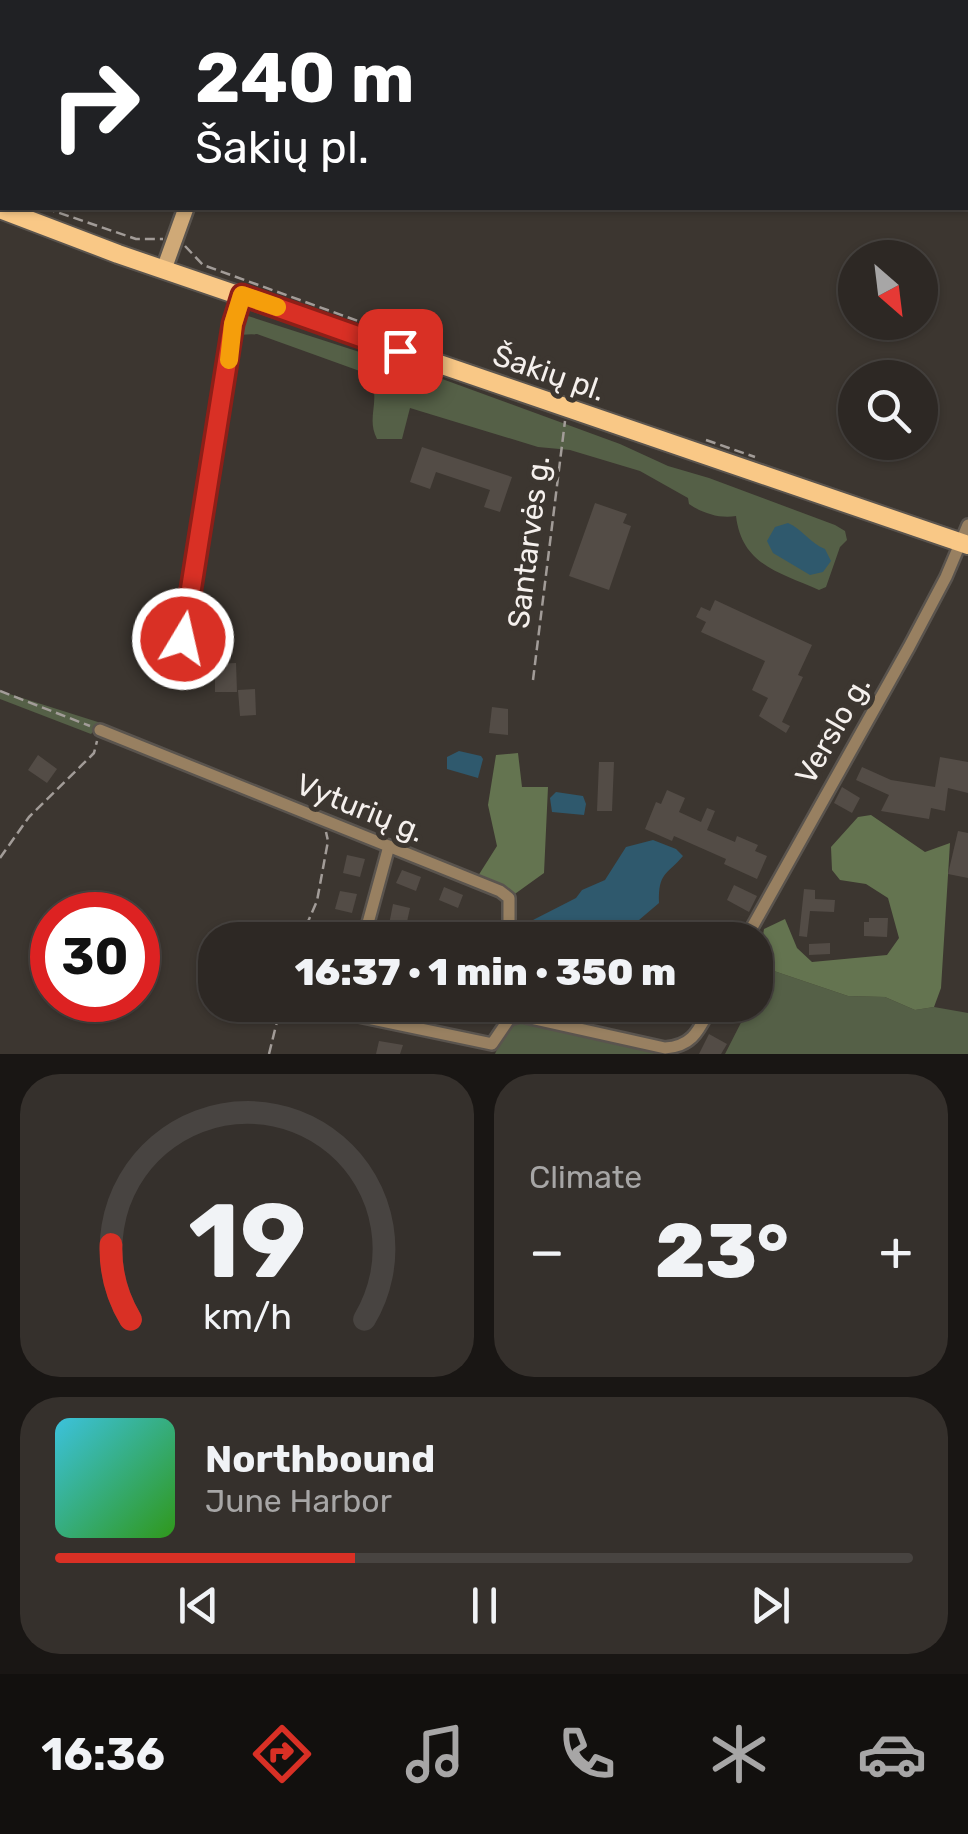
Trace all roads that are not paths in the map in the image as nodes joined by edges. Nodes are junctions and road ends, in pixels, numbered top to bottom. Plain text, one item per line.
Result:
1 (3, 210) edge
2 (185, 210) edge
3 (164, 269) junction
4 (242, 295) junction
5 (968, 524) edge
6 (964, 544) edge
7 (183, 639) dead end
8 (100, 730) road end
9 (389, 846) junction
10 (368, 922) edge
11 (509, 922) edge
12 (755, 922) edge
13 (380, 1022) edge
14 (504, 1022) edge
15 (548, 1022) edge
16 (703, 1022) edge
17 (490, 1049) edge

1 - 3 main road, Šakių pl.
2 - 3 main road
3 - 4 main road, Šakių pl.
4 - 6 main road, Šakių pl.
4 - 7 street
5 - 6 street, Verslo g.
6 - 12 street, Verslo g.
8 - 9 street, Vyturių g.
9 - 10 street
9 - 11 street, Vyturių g.
13 - 17 street
14 - 17 street
15 - 16 street

